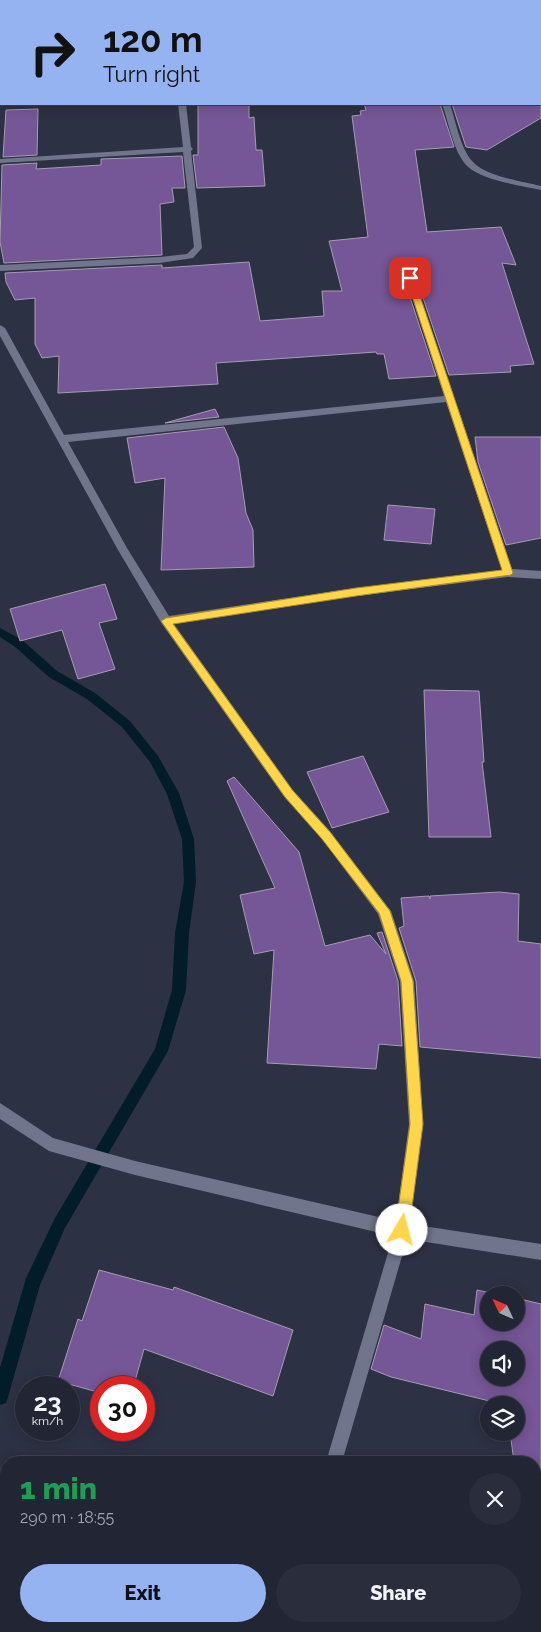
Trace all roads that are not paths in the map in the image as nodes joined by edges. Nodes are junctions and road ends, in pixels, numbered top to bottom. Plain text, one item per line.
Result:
1 (182, 105) edge
2 (446, 105) edge
3 (189, 149) junction
4 (0, 161) edge
5 (541, 188) edge
6 (0, 268) edge
7 (410, 278) dead end
8 (0, 328) edge
9 (450, 398) junction
10 (62, 439) junction
11 (508, 573) junction
12 (541, 576) edge
13 (166, 621) junction
14 (0, 1110) edge
15 (402, 1230) junction
16 (541, 1252) edge
17 (336, 1456) edge

1 - 3 street
2 - 5 street
3 - 4 street
3 - 6 street
7 - 9 street
8 - 10 street
9 - 10 street
9 - 11 street
10 - 13 street
11 - 12 street
11 - 13 street
13 - 15 street
14 - 15 street
15 - 16 street
15 - 17 street

